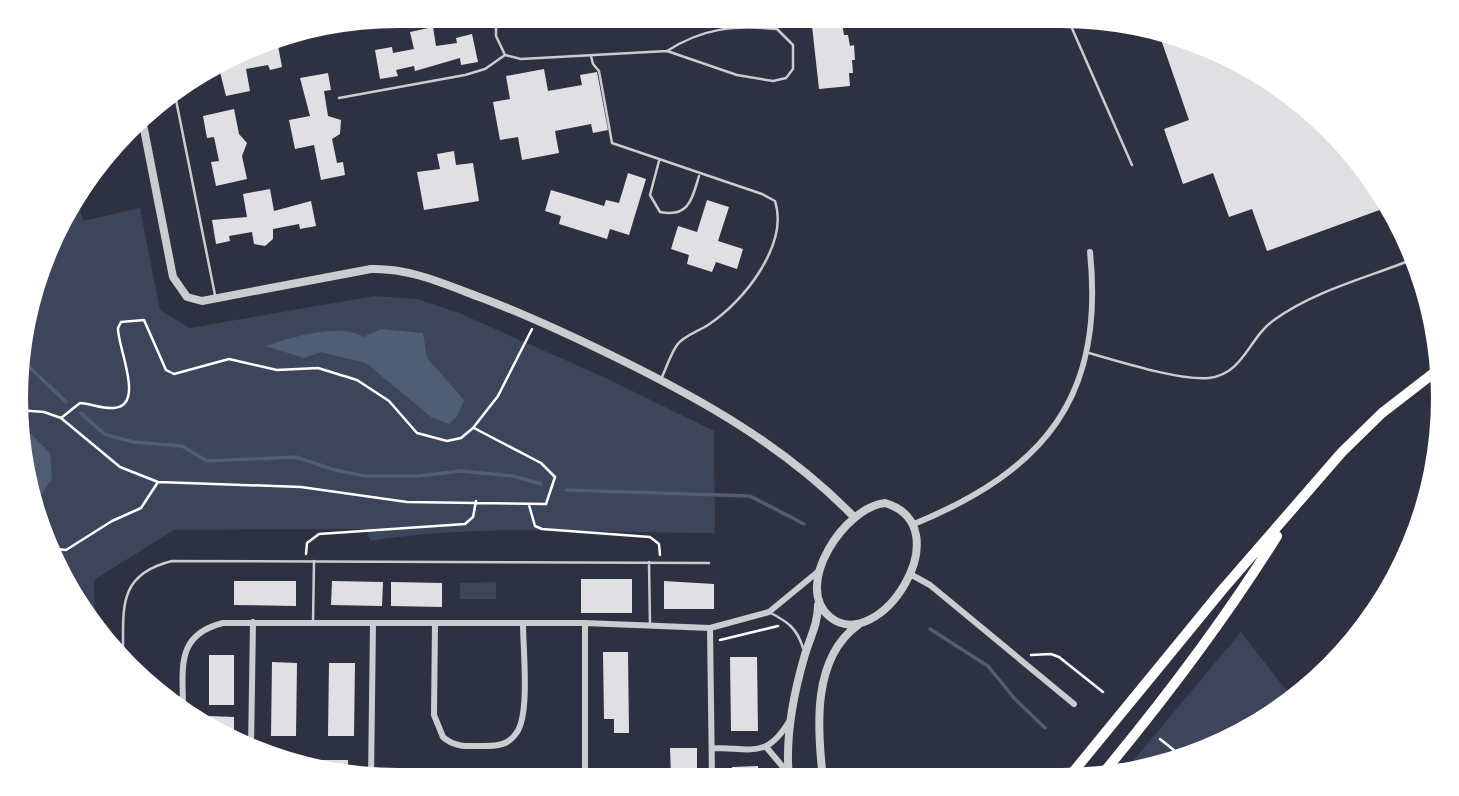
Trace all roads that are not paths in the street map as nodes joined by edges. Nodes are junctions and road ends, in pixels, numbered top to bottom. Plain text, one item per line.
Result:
1 (496, 28) edge
2 (731, 28) edge
3 (765, 28) edge
4 (1072, 28) edge
5 (667, 51) junction
6 (505, 55) junction
7 (592, 56) junction
8 (339, 98) dead end
9 (176, 102) edge
10 (144, 129) edge
11 (659, 161) junction
12 (1132, 165) dead end
13 (700, 174) junction
14 (1090, 252) dead end
15 (1405, 262) edge
16 (215, 298) junction
17 (1088, 353) junction
18 (1430, 376) edge
19 (661, 379) junction
20 (1292, 512) junction
21 (854, 517) junction
22 (915, 524) junction
23 (314, 561) junction
24 (649, 562) junction
25 (709, 562) dead end
26 (820, 570) junction
27 (910, 574) junction
28 (818, 602) junction
29 (769, 612) junction
30 (253, 622) junction
31 (313, 623) junction
32 (373, 623) junction
33 (435, 623) junction
34 (586, 623) junction
35 (523, 624) junction
36 (650, 625) junction
37 (859, 625) junction
38 (710, 628) junction
39 (123, 646) edge
40 (805, 653) junction
41 (183, 698) edge
42 (1074, 704) dead end
43 (791, 718) junction
44 (251, 738) edge
45 (712, 748) junction
46 (767, 748) junction
47 (1110, 765) edge
48 (371, 767) edge
49 (1077, 767) edge
50 (585, 768) edge
51 (712, 768) edge
52 (783, 768) edge
53 (789, 768) edge
54 (823, 768) edge

1 - 6 lane
2 - 5 lane
3 - 5 lane
4 - 12 lane
5 - 7 lane
6 - 7 lane
6 - 8 lane
7 - 11 lane
9 - 16 lane
10 - 16 street
11 - 13 lane
11 - 13 lane
13 - 19 lane
14 - 17 street
15 - 17 lane
16 - 19 street
17 - 22 street
18 - 20 main road
19 - 21 street
20 - 47 main road
20 - 49 main road
21 - 22 street
21 - 26 street
22 - 27 street
23 - 24 lane
23 - 31 lane
23 - 39 lane
24 - 25 lane
24 - 36 lane
26 - 28 street
26 - 29 street
27 - 37 street
27 - 42 street
28 - 37 street
28 - 40 street
29 - 38 street
29 - 40 lane
30 - 31 street
30 - 41 street
30 - 44 street
31 - 32 street
32 - 33 street
32 - 48 street
33 - 35 street
33 - 35 street
34 - 35 street
34 - 36 street
34 - 50 street
36 - 38 street
37 - 54 street
38 - 45 street
40 - 43 street
43 - 46 street
43 - 53 street
45 - 46 street
45 - 51 street
46 - 52 street

